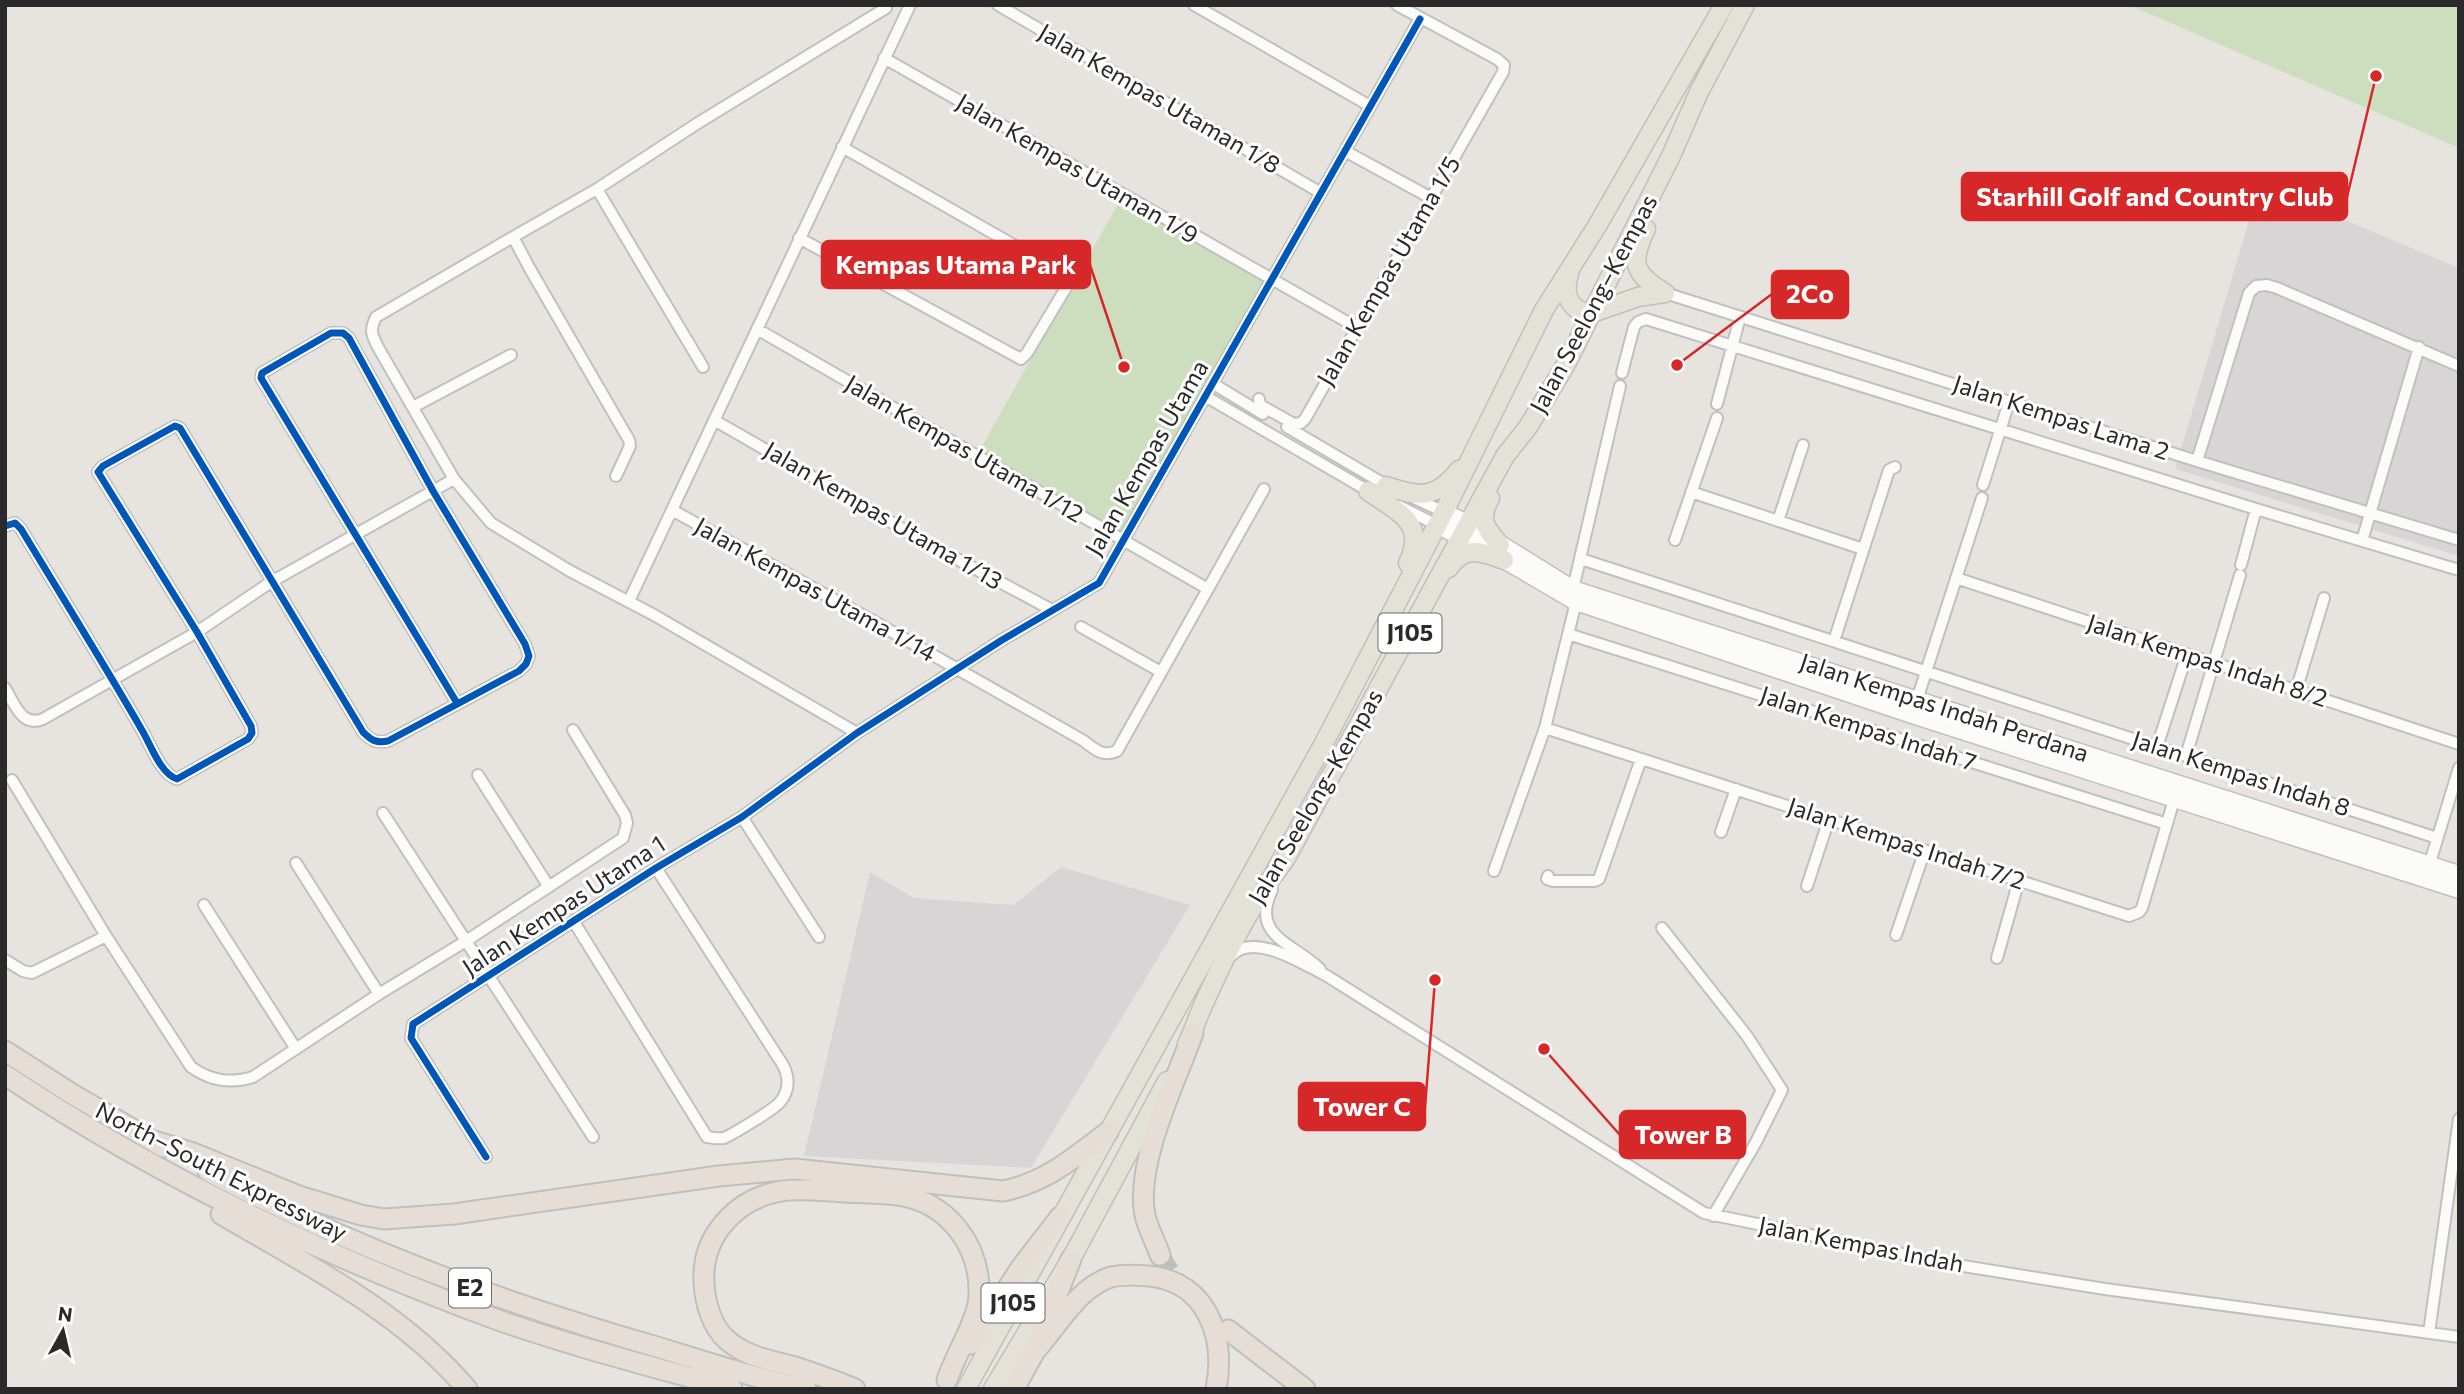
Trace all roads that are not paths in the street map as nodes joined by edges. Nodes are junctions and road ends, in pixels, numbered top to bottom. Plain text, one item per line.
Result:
1 (910, 5) edge
2 (998, 5) edge
3 (1194, 5) edge
4 (1397, 5) edge
5 (1724, 5) edge
6 (1745, 5) edge
7 (886, 8) dead end
8 (1420, 19) junction
9 (884, 58) junction
10 (1370, 106) junction
11 (842, 147) junction
12 (1345, 151) junction
13 (1671, 156) junction
14 (597, 189) junction
15 (1321, 193) junction
16 (1431, 198) junction
17 (513, 237) junction
18 (799, 238) junction
19 (1570, 269) junction
20 (1272, 279) junction
21 (1665, 293) junction
22 (1589, 314) junction
23 (1740, 317) junction
24 (1356, 327) junction
25 (757, 329) junction
26 (1732, 347) junction
27 (2419, 347) junction
28 (511, 355) dead end
29 (2459, 366) edge
30 (703, 367) dead end
31 (1622, 373) dead end
32 (1212, 383) junction
33 (1620, 386) dead end
34 (1205, 396) junction
35 (1259, 399) dead end
36 (2009, 402) junction
37 (1717, 404) dead end
38 (413, 407) junction
39 (1717, 418) dead end
40 (714, 420) junction
41 (1528, 427) junction
42 (2000, 429) junction
43 (1803, 445) dead end
44 (1475, 451) junction
45 (2197, 461) junction
46 (1895, 467) dead end
47 (616, 476) dead end
48 (454, 479) junction
49 (1385, 485) junction
50 (1983, 485) dead end
51 (1264, 489) dead end
52 (433, 491) junction
53 (1368, 491) junction
54 (1691, 492) junction
55 (1982, 498) dead end
56 (2256, 509) junction
57 (672, 510) junction
58 (2371, 513) junction
59 (1441, 518) junction
60 (1778, 521) junction
61 (8, 524) edge
62 (1463, 529) junction
63 (354, 536) junction
64 (1675, 540) dead end
65 (2459, 540) edge
66 (1122, 541) junction
67 (2362, 541) junction
68 (1863, 549) junction
69 (1502, 552) junction
70 (1581, 559) junction
71 (2459, 570) edge
72 (1956, 578) junction
73 (271, 582) junction
74 (1208, 589) junction
75 (1575, 596) junction
76 (2324, 598) dead end
77 (629, 601) junction
78 (1052, 610) junction
79 (1081, 627) dead end
80 (197, 632) junction
81 (1568, 634) junction
82 (1409, 635) junction
83 (1833, 641) junction
84 (2187, 654) junction
85 (2214, 663) junction
86 (957, 670) junction
87 (1926, 671) junction
88 (1161, 672) junction
89 (112, 678) junction
90 (5, 688) edge
91 (2296, 691) junction
92 (457, 704) junction
93 (1914, 707) junction
94 (1545, 728) junction
95 (573, 730) dead end
96 (857, 733) junction
97 (1324, 743) junction
98 (2459, 744) edge
99 (2157, 747) junction
100 (2186, 756) junction
101 (1641, 759) junction
102 (2459, 768) edge
103 (478, 775) dead end
104 (12, 780) dead end
105 (1736, 789) junction
106 (2176, 792) junction
107 (383, 813) dead end
108 (742, 817) junction
109 (1829, 820) junction
110 (2167, 824) junction
111 (1721, 832) dead end
112 (2437, 838) junction
113 (1926, 850) junction
114 (1285, 860) junction
115 (296, 863) dead end
116 (656, 868) junction
117 (1494, 871) dead end
118 (2427, 872) junction
119 (2459, 874) edge
120 (1548, 876) dead end
121 (2018, 880) junction
122 (1807, 886) dead end
123 (549, 887) junction
124 (2459, 890) edge
125 (204, 905) dead end
126 (575, 922) junction
127 (1662, 928) dead end
128 (1896, 935) dead end
129 (106, 936) junction
130 (819, 937) dead end
131 (467, 942) junction
132 (1997, 958) dead end
133 (5, 960) edge
134 (1222, 968) junction
135 (489, 976) junction
136 (1327, 976) junction
137 (379, 994) junction
138 (1193, 1033) junction
139 (296, 1049) junction
140 (5, 1051) edge
141 (5, 1075) edge
142 (2459, 1119) edge
143 (1108, 1132) junction
144 (593, 1137) dead end
145 (146, 1149) junction
146 (486, 1157) dead end
147 (2453, 1201) edge
148 (1713, 1216) junction
149 (1060, 1217) junction
150 (1160, 1255) tunnel mouth
151 (1071, 1259) junction
152 (1228, 1330) dead end
153 (2429, 1333) junction
154 (2459, 1337) edge
155 (1035, 1351) junction
156 (944, 1384) edge
157 (467, 1389) edge
158 (733, 1389) edge
159 (806, 1389) edge
160 (855, 1389) edge
161 (966, 1389) edge
162 (993, 1389) edge
163 (1014, 1389) edge
164 (1216, 1389) edge
165 (1305, 1389) edge

1 - 9 street
2 - 15 street, Jalan Kempas Utaman 1/8
3 - 10 street
4 - 8 street
5 - 19 main road, Jalan Seelong–Kempas / J105
6 - 13 main road, Jalan Seelong–Kempas / J105
7 - 14 street
8 - 10 street, Jalan Kempas Utama
8 - 16 street, Jalan Kempas Utama 1/5
9 - 11 street
9 - 20 street, Jalan Kempas Utaman 1/9
10 - 12 street, Jalan Kempas Utama
11 - 18 street
11 - 18 street
12 - 15 street, Jalan Kempas Utama
12 - 16 street
13 - 21 main road
13 - 22 main road, Jalan Seelong–Kempas / J105
14 - 17 street
14 - 30 street
15 - 20 street, Jalan Kempas Utama
16 - 24 street, Jalan Kempas Utama 1/5
17 - 38 street
17 - 47 street
18 - 25 street
19 - 22 main road
19 - 44 main road, Jalan Seelong–Kempas / J105
20 - 24 street, Jalan Kempas Utaman 1/9
20 - 32 street, Jalan Kempas Utama
21 - 22 main road
21 - 23 street, Jalan Kempas Lama 2
22 - 41 main road, Jalan Seelong–Kempas / J105
23 - 26 street
23 - 36 street, Jalan Kempas Lama 2
24 - 35 street, Jalan Kempas Utama 1/5
25 - 40 street
25 - 66 street, Jalan Kempas Utama 1/12
26 - 31 street
26 - 37 street
26 - 42 street
27 - 29 street
27 - 45 street
27 - 58 street
28 - 38 street
32 - 34 street, Jalan Kempas Utama
32 - 49 street
33 - 70 street
34 - 53 street
34 - 66 street, Jalan Kempas Utama
36 - 42 street
36 - 45 street, Jalan Kempas Lama 2
38 - 48 street
39 - 54 street
40 - 57 street
40 - 78 street, Jalan Kempas Utama 1/13
41 - 62 main road, Jalan Seelong–Kempas / J105
41 - 69 main road
42 - 50 street
42 - 56 street
43 - 60 street
44 - 49 main road
44 - 59 main road, Jalan Seelong–Kempas / J105
45 - 58 street, Jalan Kempas Lama 2
46 - 68 street
48 - 52 street
48 - 77 street
49 - 59 street
51 - 74 street
52 - 63 street
52 - 63 street
52 - 92 street
53 - 59 street
53 - 97 main road
54 - 60 street
54 - 64 street
55 - 72 street
56 - 67 street
56 - 85 street
57 - 77 street
57 - 86 street, Jalan Kempas Utama 1/14
58 - 65 street, Jalan Kempas Lama 2
58 - 67 street
59 - 62 street, Jalan Kempas Indah Perdana
59 - 97 main road, Jalan Seelong–Kempas / J105
60 - 68 street
61 - 89 street
62 - 69 street, Jalan Kempas Indah Perdana
62 - 82 main road, Jalan Seelong–Kempas / J105
63 - 73 street
63 - 92 street
66 - 74 street, Jalan Kempas Utama 1/12
66 - 78 street, Jalan Kempas Utama
67 - 71 street
68 - 83 street
69 - 75 street, Jalan Kempas Indah Perdana
69 - 82 main road
70 - 75 street
70 - 83 street, Jalan Kempas Indah 8
72 - 84 street, Jalan Kempas Indah 8/2
72 - 87 street
73 - 80 street
73 - 80 street
73 - 92 street
74 - 88 street
75 - 81 street
75 - 93 street, Jalan Kempas Indah Perdana
76 - 91 street
77 - 96 street
78 - 86 street, Jalan Kempas Utama
79 - 88 street
80 - 89 street
80 - 89 street
81 - 94 street
81 - 110 street, Jalan Kempas Indah 7
82 - 114 main road, Jalan Seelong–Kempas / J105
83 - 87 street, Jalan Kempas Indah 8
84 - 85 street, Jalan Kempas Indah 8/2
84 - 99 street
85 - 91 street, Jalan Kempas Indah 8/2
85 - 100 street
86 - 88 street, Jalan Kempas Utama 1/14
86 - 96 street, Jalan Kempas Utama
87 - 93 street
87 - 99 street, Jalan Kempas Indah 8
89 - 90 street
91 - 98 street, Jalan Kempas Indah 8/2
93 - 106 street, Jalan Kempas Indah Perdana
94 - 101 street, Jalan Kempas Indah 7/2
94 - 117 street
95 - 123 street
96 - 108 street, Jalan Kempas Utama
97 - 143 main road, Jalan Seelong–Kempas / J105
99 - 100 street, Jalan Kempas Indah 8
100 - 112 street, Jalan Kempas Indah 8
101 - 105 street, Jalan Kempas Indah 7/2
101 - 120 street
102 - 112 street
103 - 123 street
104 - 129 street
105 - 109 street, Jalan Kempas Indah 7/2
105 - 111 street
106 - 110 street, Jalan Kempas Indah 7/2
106 - 118 street, Jalan Kempas Indah Perdana
107 - 131 street
108 - 116 street, Jalan Kempas Utama 1
108 - 130 street
109 - 113 street, Jalan Kempas Indah 7/2
109 - 122 street
110 - 121 street, Jalan Kempas Indah 7/2
112 - 118 street
113 - 121 street, Jalan Kempas Indah 7/2
113 - 128 street
114 - 134 main road, Jalan Seelong–Kempas / J105
114 - 136 street
115 - 137 street
116 - 126 street, Jalan Kempas Utama 1
116 - 126 street
118 - 119 street, Jalan Kempas Indah Perdana
118 - 124 street, Jalan Kempas Indah Perdana
121 - 132 street
123 - 131 street
125 - 139 street
126 - 135 street, Jalan Kempas Utama 1
127 - 148 street
129 - 133 street
129 - 139 street
131 - 135 street
131 - 137 street
134 - 136 street
134 - 138 main road, Jalan Seelong–Kempas / J105
135 - 144 street
135 - 146 street, Jalan Kempas Utama 1
136 - 148 street, Jalan Kempas Indah
137 - 139 street
138 - 150 highway
138 - 151 main road, Jalan Seelong–Kempas / J105
140 - 145 highway, North–South Expressway / E2
141 - 145 highway, North–South Expressway / E2
142 - 147 street
143 - 145 highway
143 - 149 main road, Jalan Seelong–Kempas / J105
145 - 157 highway
145 - 158 highway, North–South Expressway / E2
145 - 159 highway, North–South Expressway / E2
147 - 153 street
148 - 153 street, Jalan Kempas Indah
149 - 156 highway
149 - 161 main road, J105
151 - 155 highway
151 - 162 main road, J105
152 - 165 highway
153 - 154 street, Jalan Kempas Indah
155 - 163 highway
155 - 164 highway
156 - 160 highway

